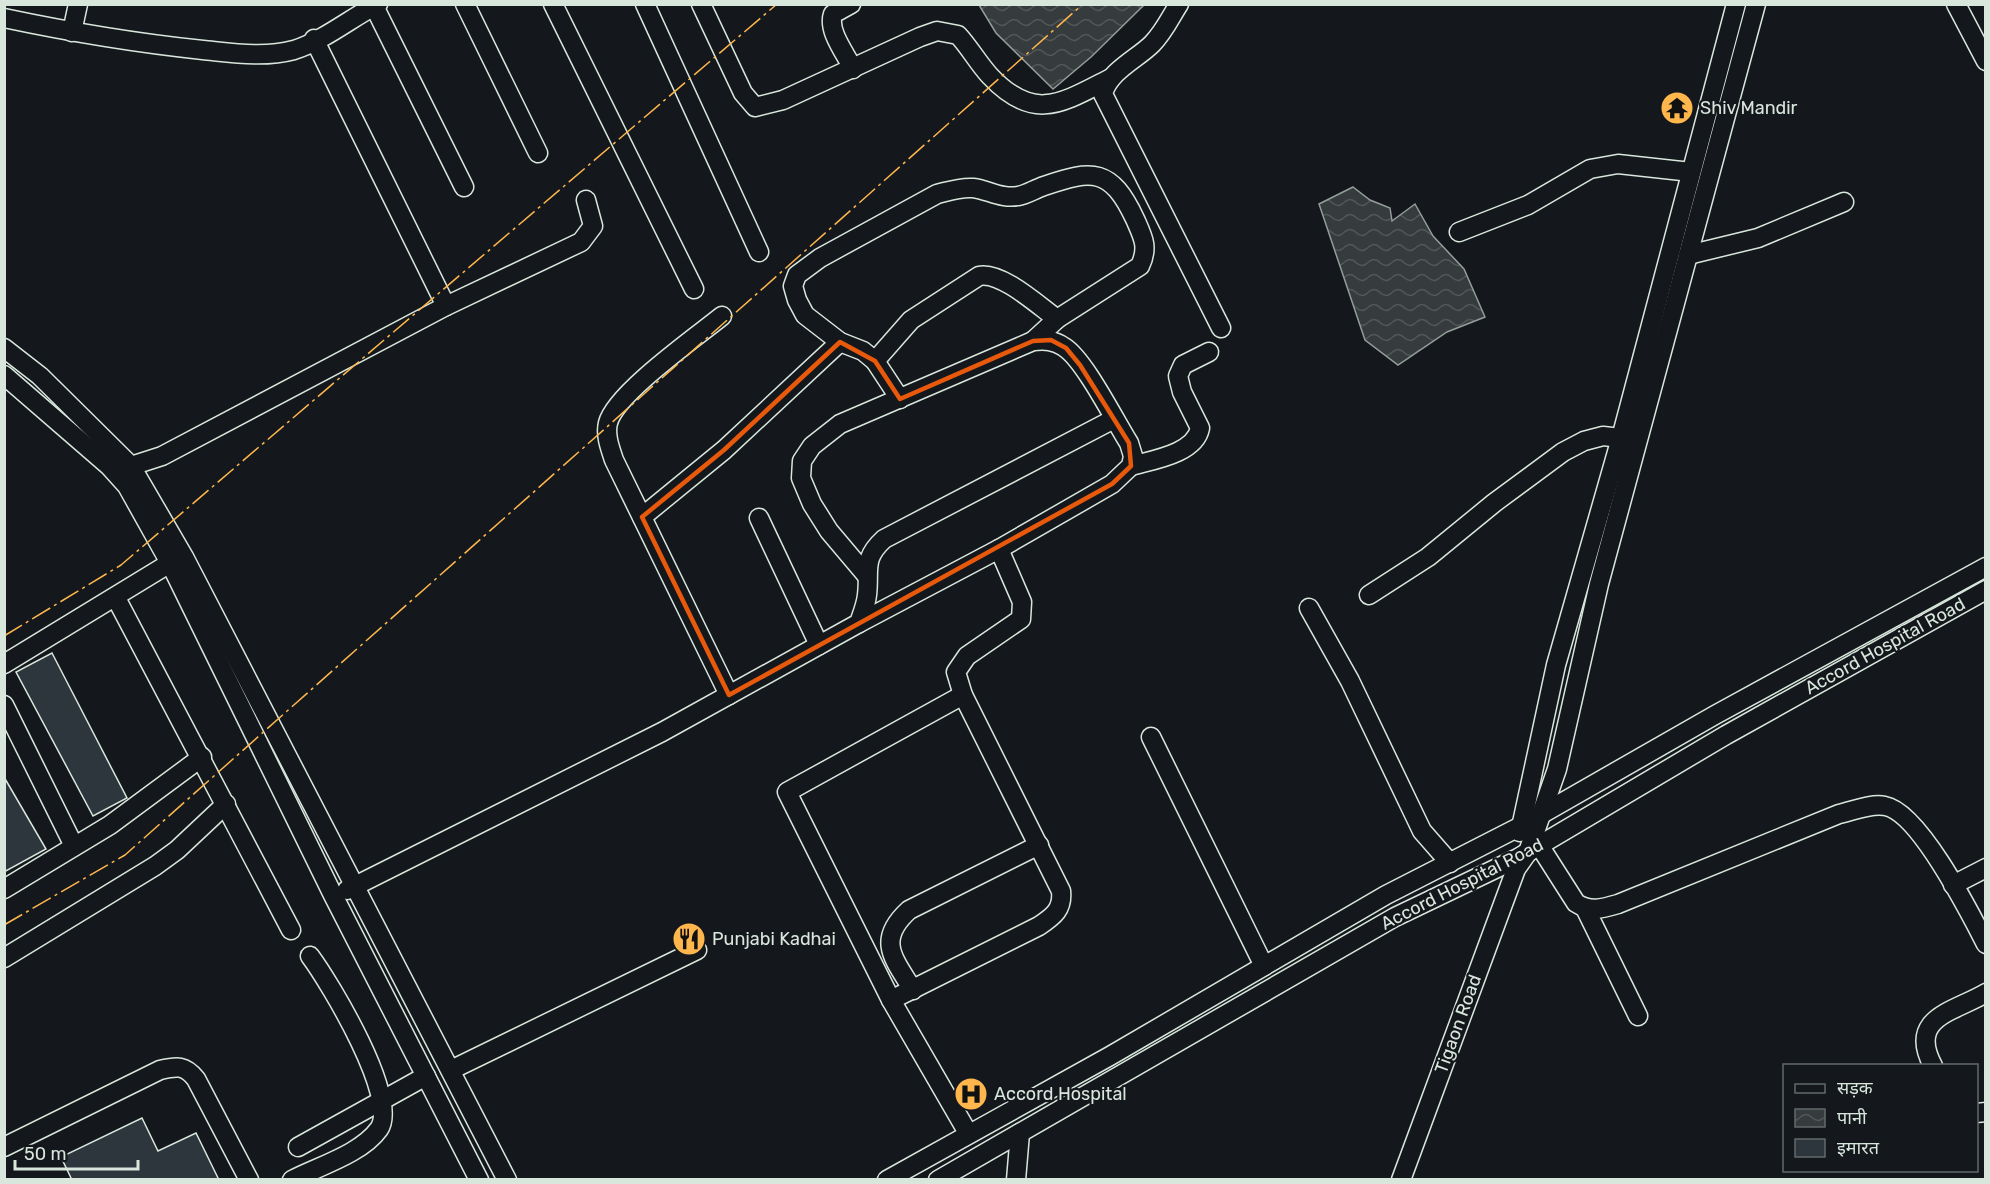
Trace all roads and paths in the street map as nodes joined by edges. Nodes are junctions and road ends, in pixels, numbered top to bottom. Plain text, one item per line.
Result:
1 (78, 4) edge
2 (465, 4) edge
3 (553, 4) edge
4 (645, 4) edge
5 (701, 4) edge
6 (851, 4) edge
7 (1179, 4) edge
8 (1736, 4) edge
9 (1756, 4) edge
10 (1956, 4) edge
11 (376, 5) edge
12 (4, 18) edge
13 (72, 32) junction
14 (314, 39) junction
15 (1986, 61) edge
16 (854, 69) junction
17 (1111, 78) junction
18 (538, 153) dead end
19 (1691, 172) junction
20 (464, 187) dead end
21 (586, 200) dead end
22 (1844, 202) dead end
23 (1460, 232) dead end
24 (759, 252) dead end
25 (1688, 255) junction
26 (694, 289) dead end
27 (446, 306) junction
28 (722, 316) dead end
29 (1057, 319) junction
30 (1221, 328) dead end
31 (1033, 341) junction
32 (840, 342) junction
33 (4, 348) edge
34 (1209, 352) dead end
35 (875, 361) junction
36 (4, 375) edge
37 (900, 399) junction
38 (1114, 419) junction
39 (1621, 438) junction
40 (131, 466) junction
41 (1131, 466) junction
42 (642, 517) junction
43 (759, 518) dead end
44 (999, 549) junction
45 (170, 563) junction
46 (1986, 567) edge
47 (867, 576) junction
48 (1986, 590) edge
49 (1369, 595) dead end
50 (116, 598) junction
51 (1309, 608) dead end
52 (859, 623) junction
53 (819, 645) junction
54 (4, 664) edge
55 (729, 694) junction
56 (963, 695) junction
57 (4, 705) edge
58 (1151, 737) dead end
59 (202, 757) junction
60 (226, 804) junction
61 (1541, 815) junction
62 (1521, 826) junction
63 (1039, 845) junction
64 (74, 846) junction
65 (1525, 856) junction
66 (1450, 863) junction
67 (1986, 868) edge
68 (1953, 885) junction
69 (357, 886) junction
70 (4, 889) edge
71 (333, 895) junction
72 (1585, 908) junction
73 (291, 930) dead end
74 (1986, 944) edge
75 (697, 950) dead end
76 (310, 956) dead end
77 (4, 958) edge
78 (1264, 966) junction
79 (913, 990) junction
80 (1986, 993) edge
81 (891, 1000) junction
82 (1638, 1016) dead end
83 (1933, 1064) edge
84 (451, 1070) junction
85 (426, 1076) junction
86 (384, 1102) junction
87 (968, 1133) junction
88 (1020, 1133) junction
89 (4, 1147) edge
90 (298, 1147) dead end
91 (914, 1173) edge
92 (249, 1179) edge
93 (292, 1179) edge
94 (479, 1179) edge
95 (507, 1179) edge
96 (887, 1179) edge
97 (938, 1179) edge
98 (1016, 1179) edge
99 (1401, 1179) edge

1 - 13 street
2 - 18 street
3 - 26 street
4 - 24 street
5 - 16 street
6 - 16 street
7 - 17 street
8 - 19 street
9 - 25 street
10 - 15 street
11 - 14 street
11 - 20 street
12 - 13 street
13 - 14 street
14 - 27 street
16 - 17 street
17 - 30 street
19 - 23 street
19 - 39 street
21 - 27 street
22 - 25 street
25 - 61 street
27 - 40 street
28 - 42 street
29 - 31 street
29 - 32 street
29 - 35 street
31 - 37 street
31 - 38 street
32 - 35 street
32 - 42 street
33 - 40 street
34 - 41 street
35 - 37 street
36 - 45 street
37 - 47 street
38 - 41 street
38 - 47 street
39 - 49 street
39 - 62 street
40 - 69 street
41 - 44 street
42 - 55 street
43 - 53 street
44 - 52 street
44 - 56 street
45 - 50 street
45 - 71 street
46 - 61 street
47 - 52 street
48 - 65 street, Accord Hospital Road
50 - 54 street
50 - 59 street
51 - 66 street
52 - 53 street
53 - 55 street
55 - 69 street
56 - 63 street
56 - 81 street
57 - 64 street
58 - 78 street
59 - 60 street
59 - 64 street
60 - 73 street
60 - 77 street
61 - 62 street
61 - 65 street
62 - 65 street
62 - 66 street
63 - 79 street
63 - 79 street
64 - 70 street
65 - 72 street
65 - 88 street, Accord Hospital Road
65 - 99 street, Tigaon Road
66 - 78 street
67 - 68 street
68 - 72 street
68 - 74 street
69 - 71 street
69 - 84 street
71 - 85 street
72 - 82 street
75 - 84 street
76 - 86 street
78 - 87 street
79 - 81 street
80 - 83 street
81 - 87 street
84 - 95 street
85 - 86 street
85 - 94 street
86 - 90 street
86 - 93 street
87 - 91 street
88 - 97 street, Accord Hospital Road
88 - 98 street
89 - 92 street
91 - 96 street

